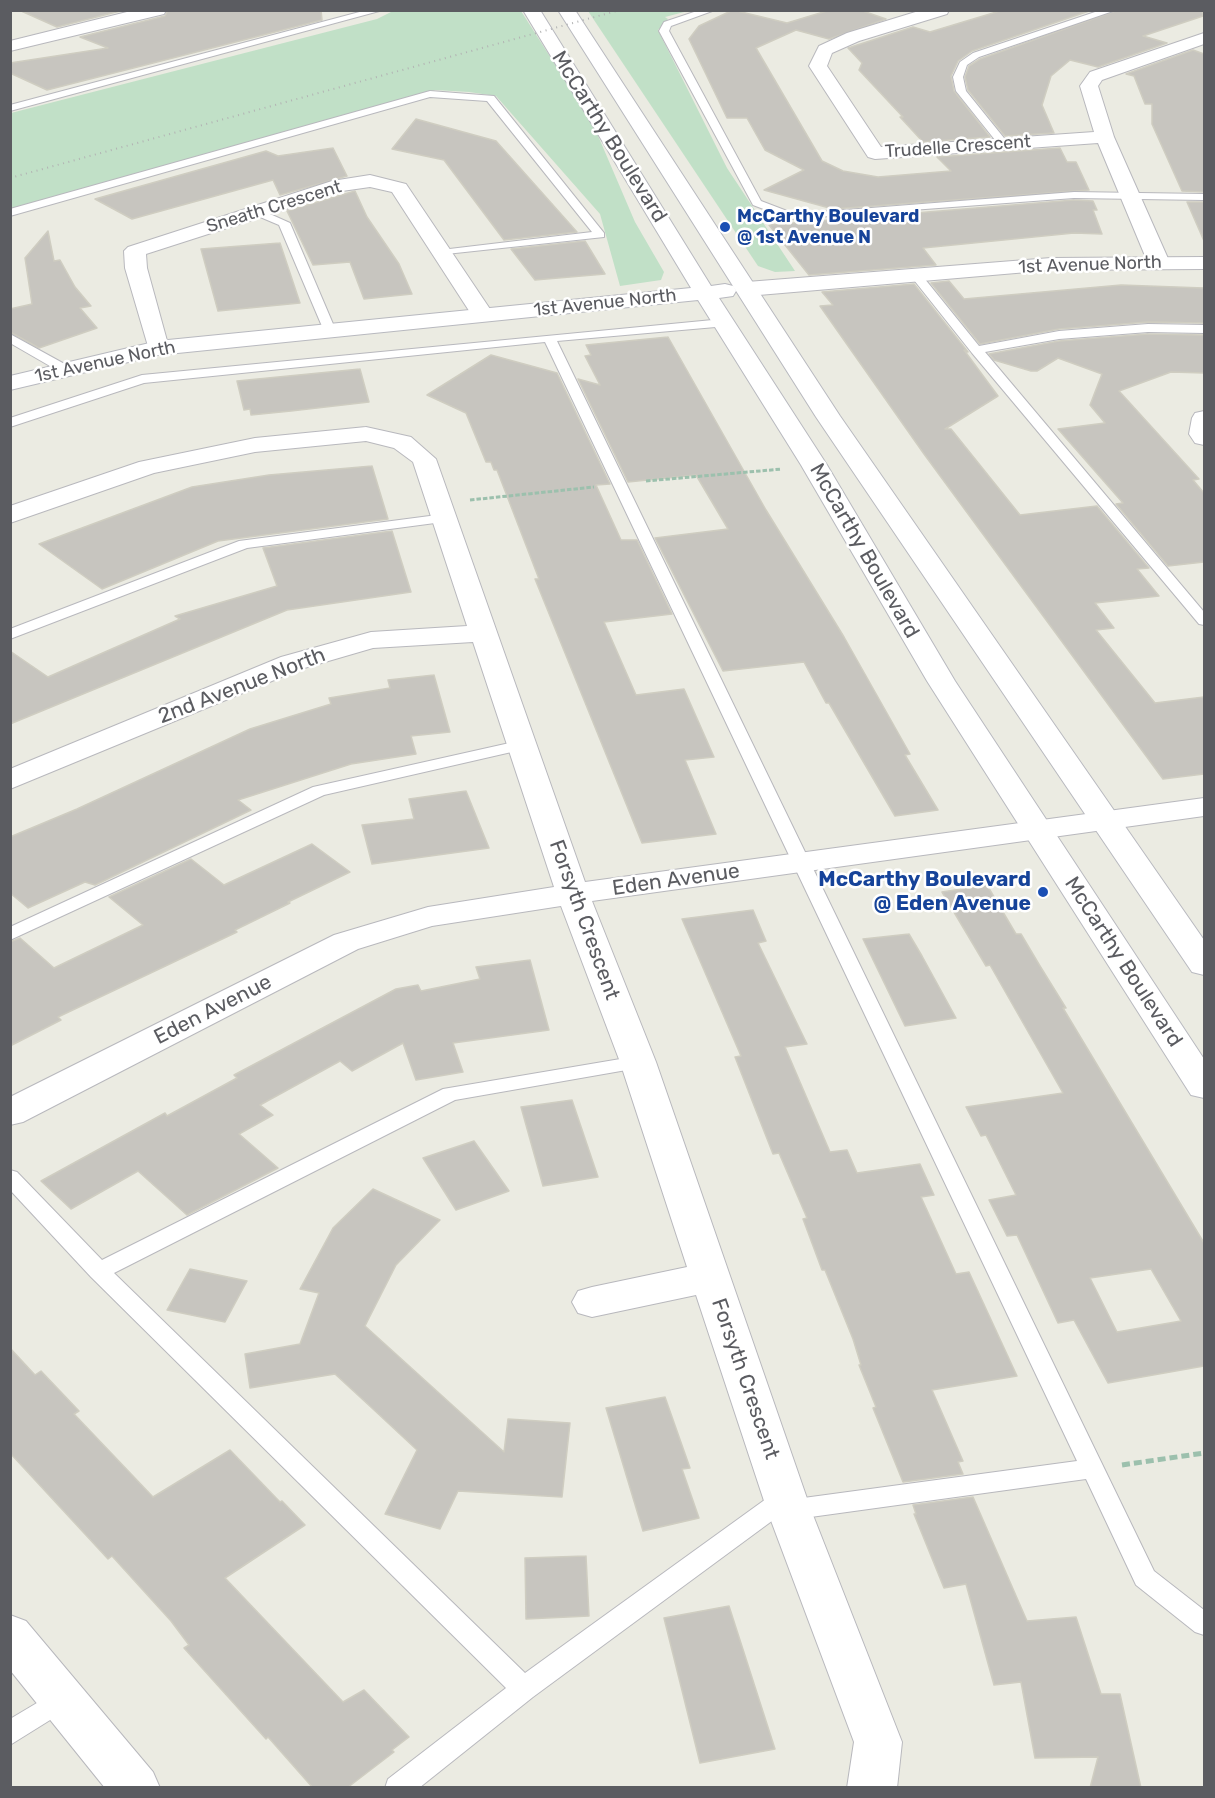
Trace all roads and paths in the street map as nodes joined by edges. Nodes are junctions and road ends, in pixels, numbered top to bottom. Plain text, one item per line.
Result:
1 (158, 10) edge
2 (380, 10) edge
3 (531, 10) edge
4 (566, 10) edge
5 (711, 10) edge
6 (941, 10) edge
7 (1112, 10) edge
8 (10, 29) edge
9 (1204, 38) edge
10 (36, 40) junction
11 (10, 46) edge
12 (10, 108) edge
13 (1105, 137) junction
14 (1003, 143) junction
15 (1130, 196) junction
16 (1204, 197) edge
17 (257, 212) junction
18 (10, 213) edge
19 (441, 253) junction
20 (1160, 263) junction
21 (1204, 263) edge
22 (916, 275) junction
23 (747, 289) junction
24 (705, 293) junction
25 (483, 315) junction
26 (723, 323) junction
27 (1204, 329) edge
28 (330, 331) junction
29 (10, 338) edge
30 (549, 338) junction
31 (158, 348) junction
32 (976, 350) junction
33 (66, 370) junction
34 (10, 383) edge
35 (1204, 418) edge
36 (10, 423) edge
37 (1204, 438) edge
38 (18, 504) edge
39 (445, 518) junction
40 (1204, 621) edge
41 (483, 633) junction
42 (10, 635) edge
43 (523, 745) junction
44 (10, 780) edge
45 (1204, 807) edge
46 (1105, 820) junction
47 (1035, 829) junction
48 (801, 863) junction
49 (573, 894) junction
50 (10, 934) edge
51 (1204, 964) edge
52 (638, 1062) junction
53 (1204, 1086) edge
54 (10, 1113) edge
55 (10, 1177) edge
56 (99, 1271) junction
57 (711, 1277) junction
58 (592, 1302) dead end
59 (1204, 1453) edge
60 (1091, 1469) junction
61 (787, 1504) junction
62 (1204, 1624) edge
63 (10, 1635) edge
64 (524, 1689) junction
65 (62, 1699) junction
66 (10, 1734) edge
67 (136, 1788) edge
68 (398, 1788) edge
69 (872, 1788) edge

1 - 10 street
2 - 12 lane
3 - 24 street, McCarthy Boulevard
4 - 23 street, McCarthy Boulevard
5 - 15 lane
6 - 14 street, Trudelle Crescent
7 - 14 lane
8 - 10 street
9 - 13 street
10 - 11 street
13 - 14 street, Trudelle Crescent
13 - 15 street
15 - 16 lane
15 - 20 street
17 - 19 street, Sneath Crescent
17 - 28 lane
17 - 31 street, Sneath Crescent
18 - 19 lane
19 - 25 street, Sneath Crescent
20 - 21 street, 1st Avenue North
20 - 22 street, 1st Avenue North
22 - 23 street, 1st Avenue North
22 - 32 lane
23 - 24 street, 1st Avenue North
23 - 46 street, McCarthy Boulevard
24 - 25 street, 1st Avenue North
24 - 26 street, McCarthy Boulevard
25 - 28 street, 1st Avenue North
26 - 30 lane
26 - 47 street, McCarthy Boulevard
27 - 32 lane
28 - 31 street, 1st Avenue North
29 - 33 lane
30 - 36 lane
30 - 48 lane
31 - 33 street, 1st Avenue North
32 - 40 lane
33 - 34 street, 1st Avenue North
35 - 37 street
38 - 39 street, Forsyth Crescent
39 - 41 street, Forsyth Crescent
39 - 42 lane
41 - 43 street, Forsyth Crescent
41 - 44 street, 2nd Avenue North
43 - 49 street, Forsyth Crescent
43 - 50 lane
45 - 46 street, Eden Avenue
46 - 47 street, Eden Avenue
46 - 51 street, McCarthy Boulevard
47 - 48 street, Eden Avenue
47 - 53 street, McCarthy Boulevard
48 - 49 street, Eden Avenue
48 - 60 lane
49 - 52 street, Forsyth Crescent
49 - 54 street, Eden Avenue
52 - 56 lane
52 - 57 street, Forsyth Crescent
55 - 56 lane
56 - 64 lane
57 - 58 street
57 - 61 street, Forsyth Crescent
59 - 60 path
60 - 61 lane
60 - 62 lane
61 - 64 lane
61 - 69 street, Forsyth Crescent
63 - 65 street
64 - 68 lane
65 - 66 lane
65 - 67 street

